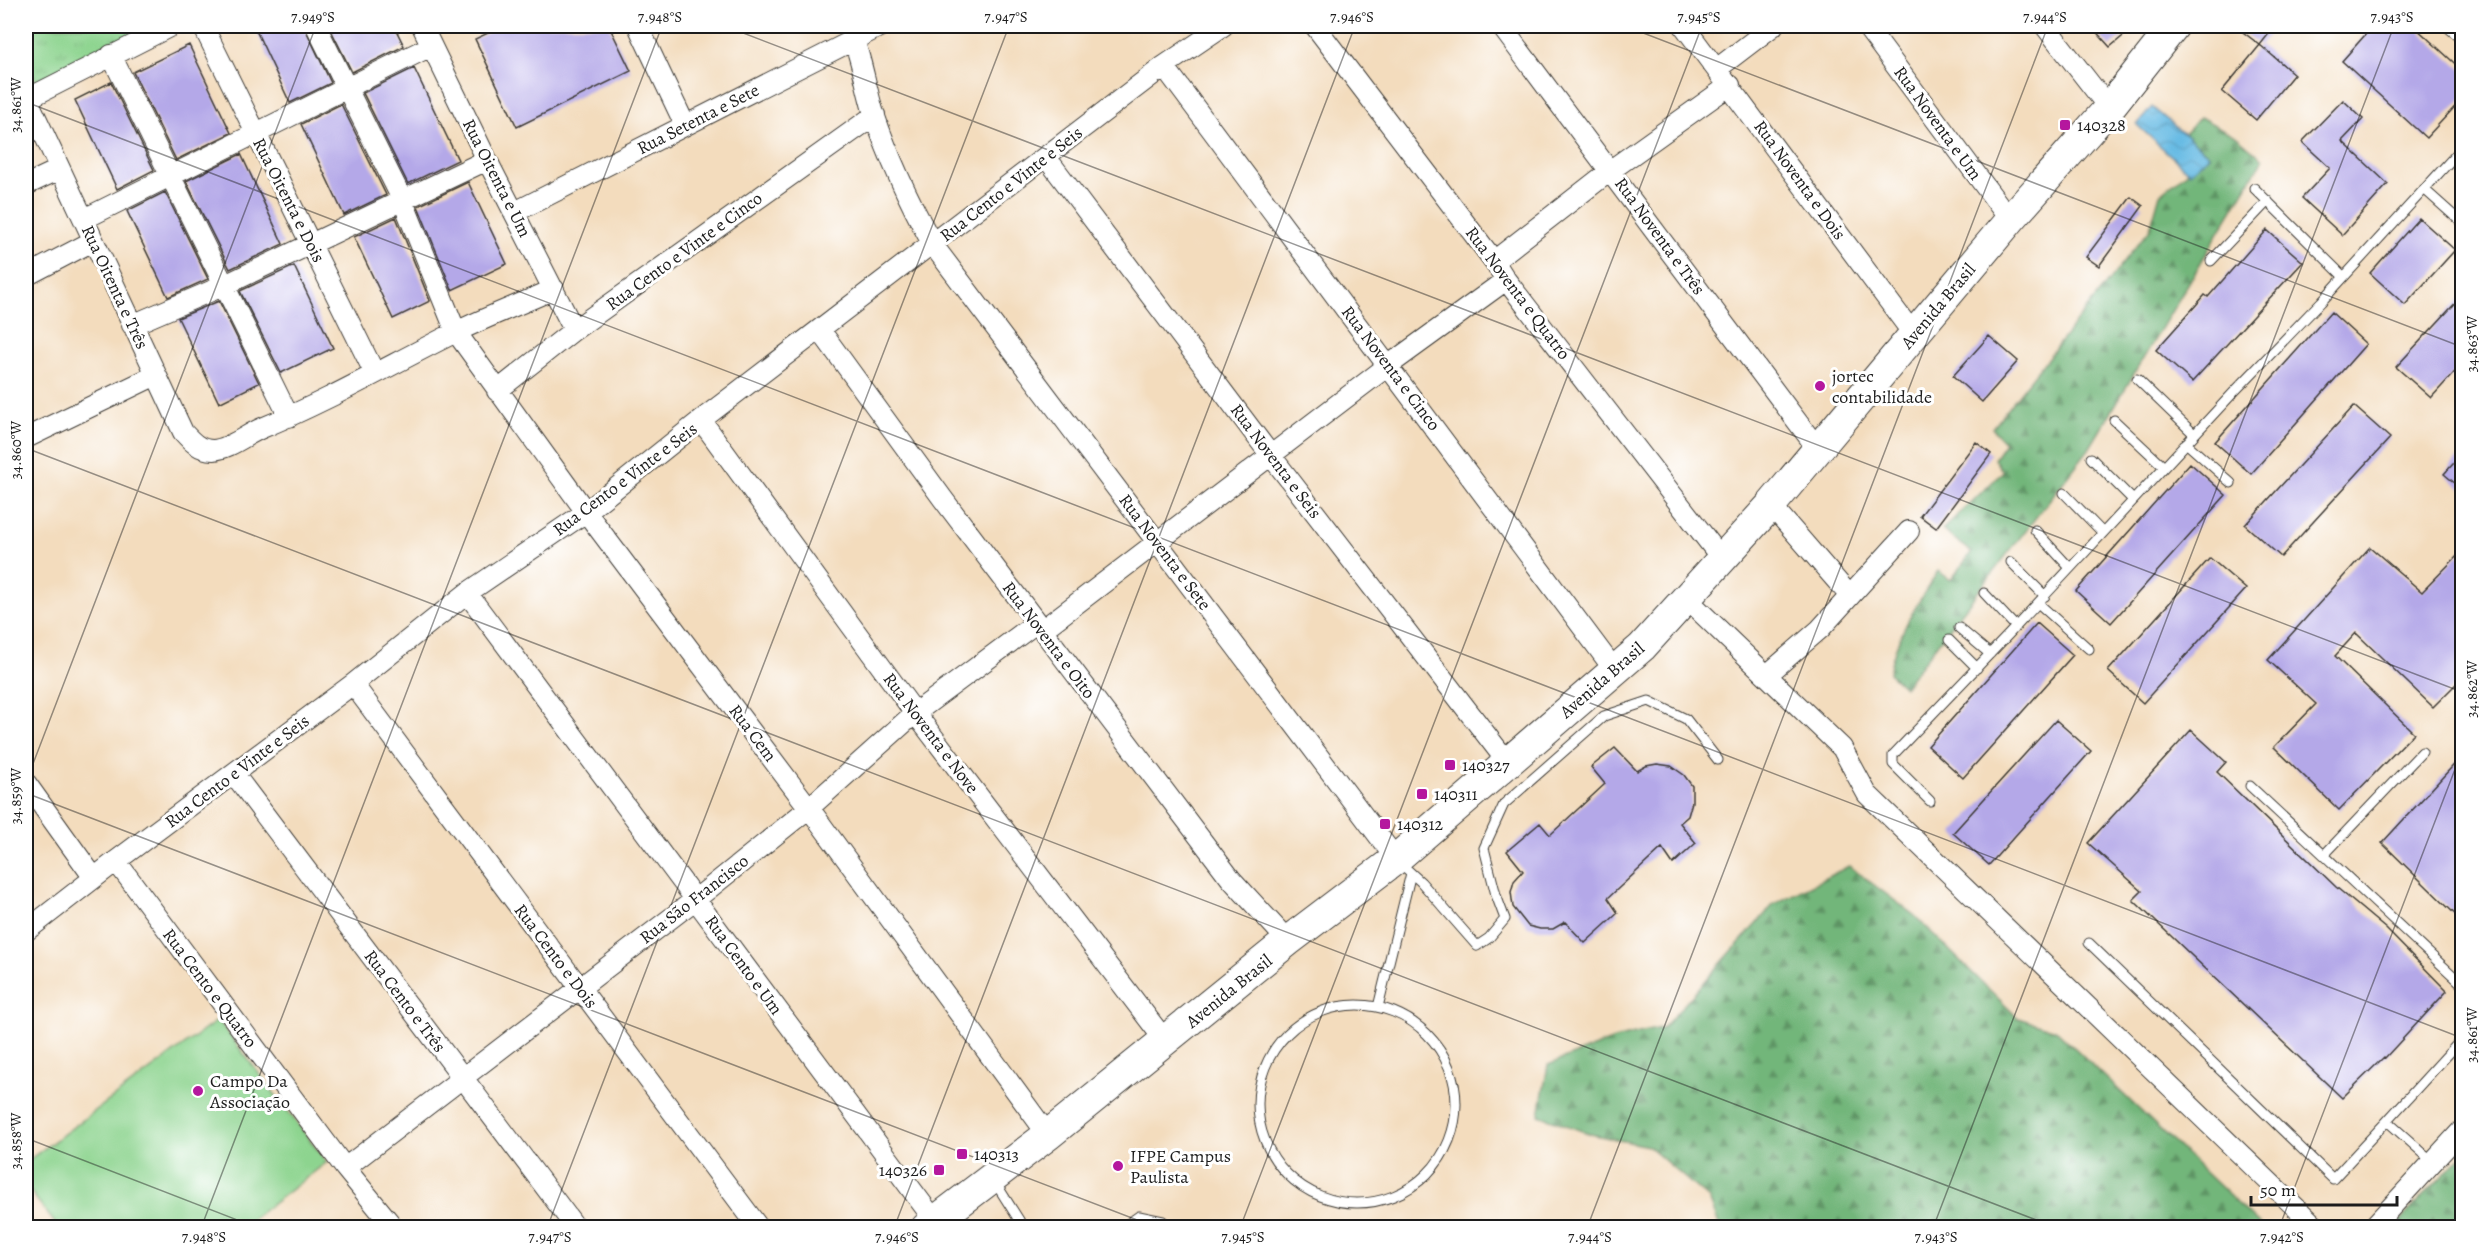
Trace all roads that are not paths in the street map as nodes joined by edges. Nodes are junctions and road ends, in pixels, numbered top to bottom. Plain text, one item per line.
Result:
1 (171, 26) edge
2 (203, 26) edge
3 (316, 26) edge
4 (422, 26) edge
5 (638, 26) edge
6 (881, 26) edge
7 (1224, 26) edge
8 (1315, 26) edge
9 (1501, 26) edge
10 (1684, 26) edge
11 (1773, 26) edge
12 (1866, 26) edge
13 (2045, 26) edge
14 (2174, 26) edge
15 (2446, 26) edge
16 (851, 32) edge
17 (2463, 39) edge
18 (431, 46) junction
19 (111, 55) junction
20 (1164, 66) junction
21 (1718, 68) junction
22 (1730, 85) junction
23 (347, 88) junction
24 (26, 98) edge
25 (2109, 108) junction
26 (875, 115) junction
27 (685, 125) junction
28 (255, 134) junction
29 (2463, 148) edge
30 (1046, 157) junction
31 (487, 160) junction
32 (60, 169) junction
33 (1611, 170) junction
34 (172, 176) junction
35 (26, 185) edge
36 (2254, 188) dead end
37 (2424, 189) junction
38 (402, 199) junction
39 (2268, 201) junction
40 (515, 212) junction
41 (84, 219) junction
42 (2010, 220) junction
43 (2463, 223) edge
44 (93, 241) junction
45 (310, 243) junction
46 (933, 245) junction
47 (1494, 261) junction
48 (2211, 261) dead end
49 (26, 276) edge
50 (2344, 277) junction
51 (1506, 280) junction
52 (225, 285) junction
53 (554, 289) junction
54 (132, 325) junction
55 (574, 330) junction
56 (820, 330) junction
57 (456, 332) junction
58 (1914, 335) junction
59 (1389, 365) junction
60 (375, 374) junction
61 (156, 375) junction
62 (2137, 379) dead end
63 (497, 391) junction
64 (289, 417) junction
65 (701, 420) junction
66 (2114, 420) dead end
67 (2194, 435) junction
68 (26, 438) edge
69 (2186, 443) junction
70 (1817, 448) junction
71 (1272, 457) junction
72 (2091, 458) dead end
73 (2164, 467) junction
74 (2232, 483) dead end
75 (2064, 493) dead end
76 (2133, 500) junction
77 (1771, 505) junction
78 (586, 512) junction
79 (2035, 530) dead end
80 (1909, 531) dead end
81 (2103, 532) junction
82 (1157, 542) junction
83 (1722, 559) junction
84 (2011, 562) dead end
85 (2070, 568) junction
86 (466, 593) junction
87 (1983, 593) dead end
88 (1850, 596) junction
89 (1687, 599) junction
90 (2041, 599) junction
91 (1039, 626) junction
92 (2016, 627) junction
93 (1959, 628) dead end
94 (1949, 640) dead end
95 (2089, 649) dead end
96 (1990, 654) junction
97 (1977, 668) junction
98 (1616, 672) junction
99 (1767, 675) junction
100 (353, 684) junction
101 (915, 713) junction
102 (2422, 752) dead end
103 (1718, 760) dead end
104 (1509, 763) junction
105 (234, 774) junction
106 (26, 783) edge
107 (2250, 786) dead end
108 (1930, 801) dead end
109 (810, 808) junction
110 (2324, 855) junction
111 (116, 861) junction
112 (1404, 866) junction
113 (94, 878) junction
114 (696, 898) junction
115 (26, 931) edge
116 (1288, 941) junction
117 (2089, 943) dead end
118 (2463, 984) edge
119 (579, 987) junction
120 (1378, 1007) junction
121 (2463, 1039) edge
122 (1166, 1042) junction
123 (464, 1078) junction
124 (2387, 1121) junction
125 (2463, 1130) edge
126 (1048, 1135) junction
127 (2433, 1161) junction
128 (345, 1167) junction
129 (992, 1178) junction
130 (931, 1224) edge
131 (394, 1227) edge
132 (576, 1227) edge
133 (759, 1227) edge
134 (1024, 1227) edge
135 (1122, 1227) edge
136 (1169, 1227) edge
137 (2318, 1227) edge
138 (2372, 1227) edge

1 - 19 street
2 - 28 street, Rua Oitenta e Dois
3 - 23 street, Rua Cem
4 - 18 street, Rua Oitenta e Um
5 - 27 street
6 - 16 street, Rua Setenta e Sete
7 - 20 street, Rua Cento e Vinte e Seis
8 - 47 street, Rua Noventa e Quatro
9 - 33 street, Rua Noventa e Três
10 - 21 street, Rua Noventa e Dois
11 - 21 street
12 - 42 street, Rua Noventa e Um
13 - 25 street
14 - 25 main road, Avenida Brasil
15 - 17 lane
16 - 26 street, Rua Noventa e Sete
16 - 27 street, Rua Setenta e Sete
18 - 23 street
18 - 31 street, Rua Oitenta e Um
19 - 24 street
19 - 34 street
20 - 30 street, Rua Cento e Vinte e Seis
20 - 59 street, Rua Noventa e Cinco
21 - 22 street, Rua Noventa e Dois
22 - 33 street
22 - 58 street, Rua Noventa e Dois
23 - 28 street
23 - 38 street, Rua Cem
24 - 32 street, Rua Oitenta e Três
25 - 42 main road, Avenida Brasil
26 - 46 street, Rua Noventa e Sete
26 - 55 street, Rua Cento e Vinte e Cinco
27 - 40 street, Rua Setenta e Sete
28 - 34 street
28 - 45 street, Rua Oitenta e Dois
29 - 37 lane
30 - 46 street, Rua Cento e Vinte e Seis
30 - 71 street, Rua Noventa e Seis
31 - 38 street
31 - 40 street, Rua Oitenta e Um
32 - 35 street
32 - 41 street, Rua Oitenta e Três
33 - 47 street
33 - 70 street, Rua Noventa e Três
34 - 41 street
34 - 52 street
36 - 39 lane
37 - 43 lane
37 - 50 lane
38 - 45 street
38 - 57 street, Rua Cem
39 - 48 lane
39 - 50 lane
40 - 53 street, Rua Oitenta e Um
41 - 44 street, Rua Oitenta e Três
42 - 58 main road, Avenida Brasil
44 - 49 street
44 - 54 street, Rua Oitenta e Três
45 - 52 street
45 - 60 street, Rua Oitenta e Dois
46 - 56 street, Rua Cento e Vinte e Seis
46 - 82 street, Rua Noventa e Sete
47 - 51 street, Rua Noventa e Quatro
50 - 67 lane
51 - 59 street, Rua São Francisco
51 - 83 street, Rua Noventa e Quatro
52 - 54 street
52 - 64 street
53 - 55 street, Rua Oitenta e Um
53 - 57 street
54 - 61 street, Rua Oitenta e Três
55 - 63 street, Rua Cento e Vinte e Cinco
56 - 65 street, Rua Cento e Vinte e Seis
56 - 91 street, Rua Noventa e Oito
57 - 60 street
57 - 63 street, Rua Cem
58 - 70 main road, Avenida Brasil
59 - 71 street, Rua São Francisco
59 - 98 street, Rua Noventa e Cinco
60 - 64 street
61 - 64 street, Rua Oitenta e Três
61 - 68 street
62 - 67 lane
63 - 78 street, Rua Cem
65 - 78 street, Rua Cento e Vinte e Seis
65 - 101 street, Rua Noventa e Nove
66 - 73 lane
67 - 69 lane
69 - 73 lane
69 - 74 lane
70 - 77 main road, Avenida Brasil
71 - 82 street, Rua São Francisco
71 - 104 street, Rua Noventa e Seis
72 - 76 lane
73 - 76 lane
75 - 81 lane
76 - 81 lane
77 - 83 main road, Avenida Brasil
77 - 88 street
78 - 86 street, Rua Cento e Vinte e Seis
78 - 109 street, Rua Cem
79 - 85 lane
80 - 88 street
81 - 85 lane
82 - 91 street, Rua São Francisco
82 - 112 street, Rua Noventa e Sete
83 - 89 main road, Avenida Brasil
84 - 90 lane
85 - 90 lane
86 - 100 street, Rua Cento e Vinte e Seis
86 - 114 street, Rua Cento e Um
87 - 92 lane
88 - 99 street
89 - 98 main road, Avenida Brasil
89 - 99 street
90 - 92 lane
90 - 95 lane
91 - 101 street, Rua São Francisco
91 - 116 street, Rua Noventa e Oito
92 - 96 lane
93 - 96 lane
94 - 97 lane
96 - 97 lane
97 - 108 lane
98 - 104 main road, Avenida Brasil
99 - 137 street
100 - 105 street, Rua Cento e Vinte e Seis
100 - 119 street, Rua Cento e Dois
101 - 109 street, Rua São Francisco
101 - 122 street, Rua Noventa e Nove
102 - 110 lane
103 - 112 lane
104 - 112 main road, Avenida Brasil
105 - 111 street, Rua Cento e Vinte e Seis
105 - 123 street, Rua Cento e Três
106 - 113 street
107 - 110 lane
109 - 114 street, Rua São Francisco
109 - 126 street, Rua Cem
110 - 118 lane
111 - 113 street, Rua Cento e Vinte e Seis
111 - 128 street, Rua Cento e Quatro
112 - 116 main road, Avenida Brasil
112 - 120 lane
113 - 115 street, Rua Cento e Vinte e Seis
114 - 119 street, Rua São Francisco
114 - 130 street, Rua Cento e Um
116 - 122 main road, Avenida Brasil
117 - 124 lane
119 - 123 street, Rua São Francisco
119 - 133 street, Rua Cento e Dois
120 - 120 lane
121 - 124 lane
122 - 126 main road, Avenida Brasil
123 - 128 street, Rua São Francisco
123 - 132 street, Rua Cento e Três
124 - 127 lane
125 - 127 street
126 - 129 main road, Avenida Brasil
127 - 138 street
128 - 131 street, Rua Cento e Quatro
129 - 130 main road, Avenida Brasil
129 - 134 lane
135 - 136 lane

